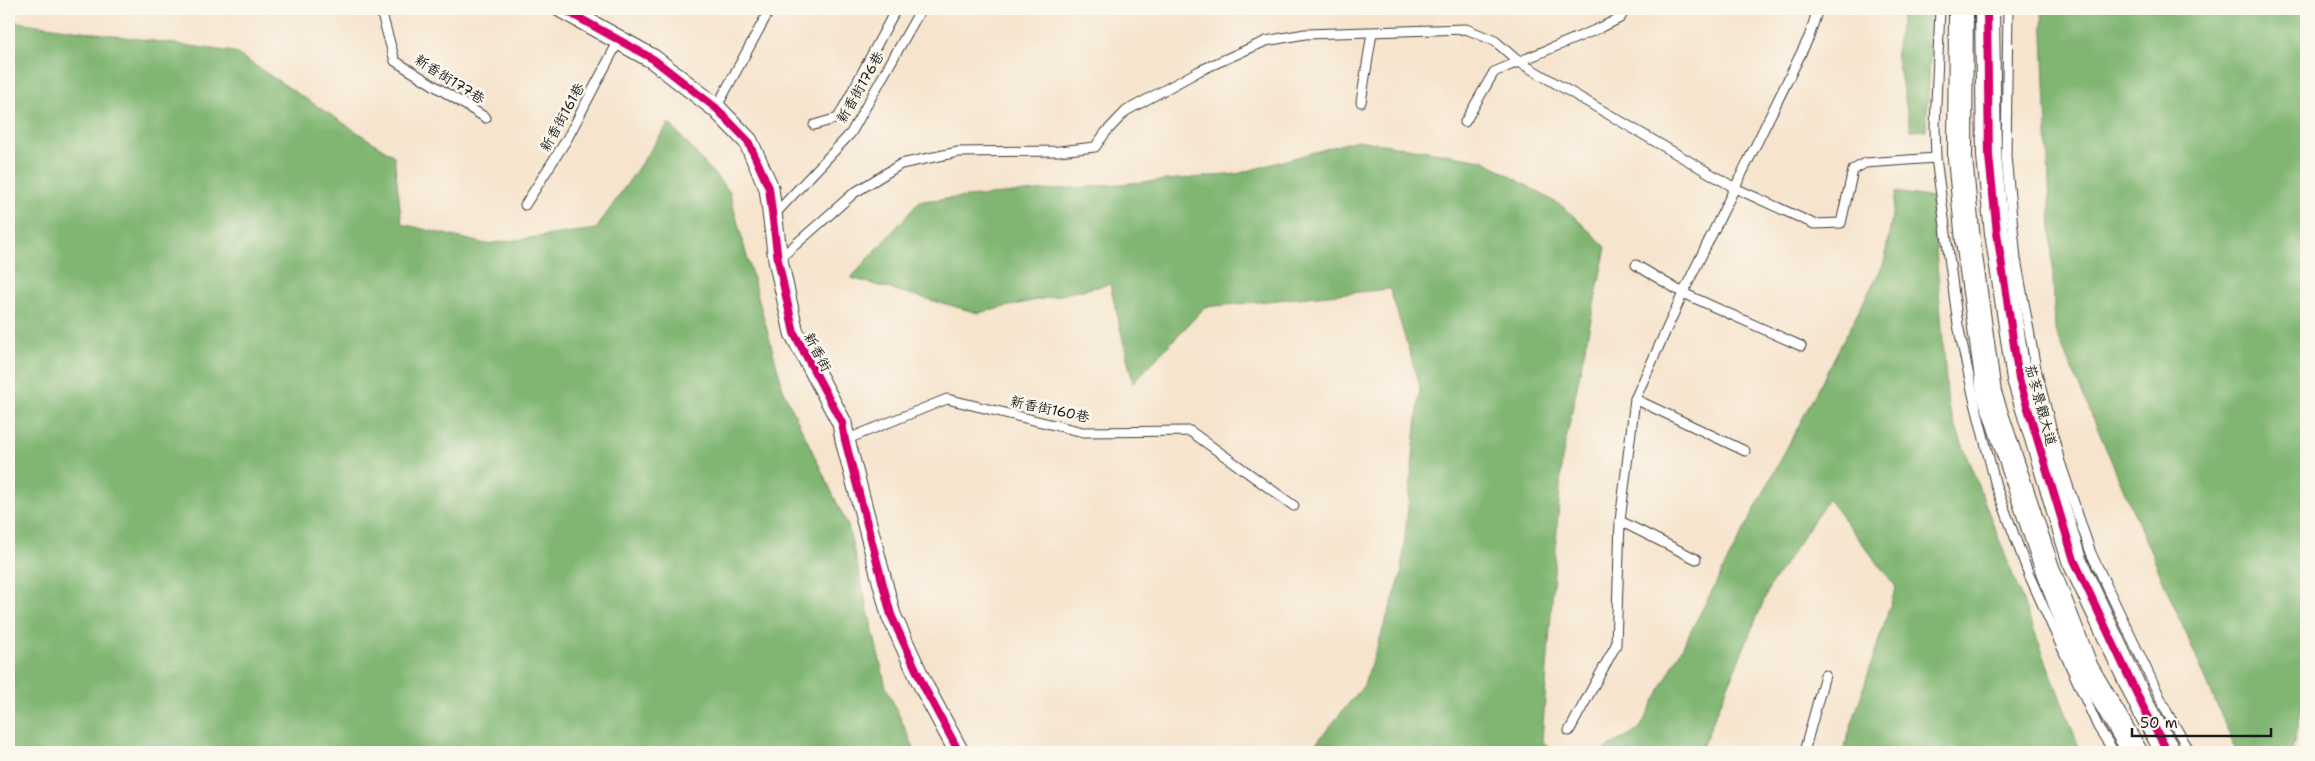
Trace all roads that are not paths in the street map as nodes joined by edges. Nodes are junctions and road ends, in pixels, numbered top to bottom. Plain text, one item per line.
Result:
1 (382, 9) edge
2 (564, 9) edge
3 (770, 9) edge
4 (896, 9) edge
5 (921, 9) edge
6 (1626, 9) edge
7 (1818, 9) edge
8 (1940, 9) edge
9 (1961, 9) edge
10 (1987, 9) edge
11 (2008, 9) edge
12 (1372, 33) junction
13 (619, 40) junction
14 (1519, 62) junction
15 (1361, 102) dead end
16 (716, 108) junction
17 (486, 118) dead end
18 (1465, 122) dead end
19 (814, 125) dead end
20 (1936, 158) junction
21 (1735, 188) junction
22 (525, 205) dead end
23 (773, 216) junction
24 (778, 260) junction
25 (1636, 264) dead end
26 (1683, 293) junction
27 (1800, 346) dead end
28 (1635, 399) junction
29 (845, 440) junction
30 (1745, 451) dead end
31 (1294, 506) dead end
32 (1620, 521) junction
33 (1696, 559) dead end
34 (2086, 668) junction
35 (1825, 675) dead end
36 (1569, 731) dead end
37 (2111, 748) edge
38 (959, 752) edge
39 (1804, 752) edge
40 (2135, 752) edge
41 (2168, 752) edge
42 (2190, 752) edge

1 - 17 lane, 新香街177巷
2 - 13 street, 新香街
3 - 16 lane
4 - 19 lane
5 - 23 lane, 新香街176巷
6 - 14 lane
7 - 21 lane
8 - 20 lane
9 - 34 street
10 - 41 street, 茄苳景觀大道
11 - 42 lane, 茄苳景觀大道
12 - 14 lane
12 - 15 lane
12 - 24 lane
13 - 16 street, 新香街
13 - 22 lane, 新香街161巷
14 - 18 lane
14 - 21 lane
16 - 23 street, 新香街
20 - 21 lane
20 - 37 lane
21 - 26 lane
23 - 24 street, 新香街
24 - 29 street, 新香街
25 - 26 lane
26 - 27 lane
26 - 28 lane
28 - 30 lane
28 - 32 lane
29 - 31 lane, 新香街160巷
29 - 38 street, 新香街
32 - 33 lane
32 - 36 lane
34 - 37 lane
34 - 40 street
35 - 39 lane

